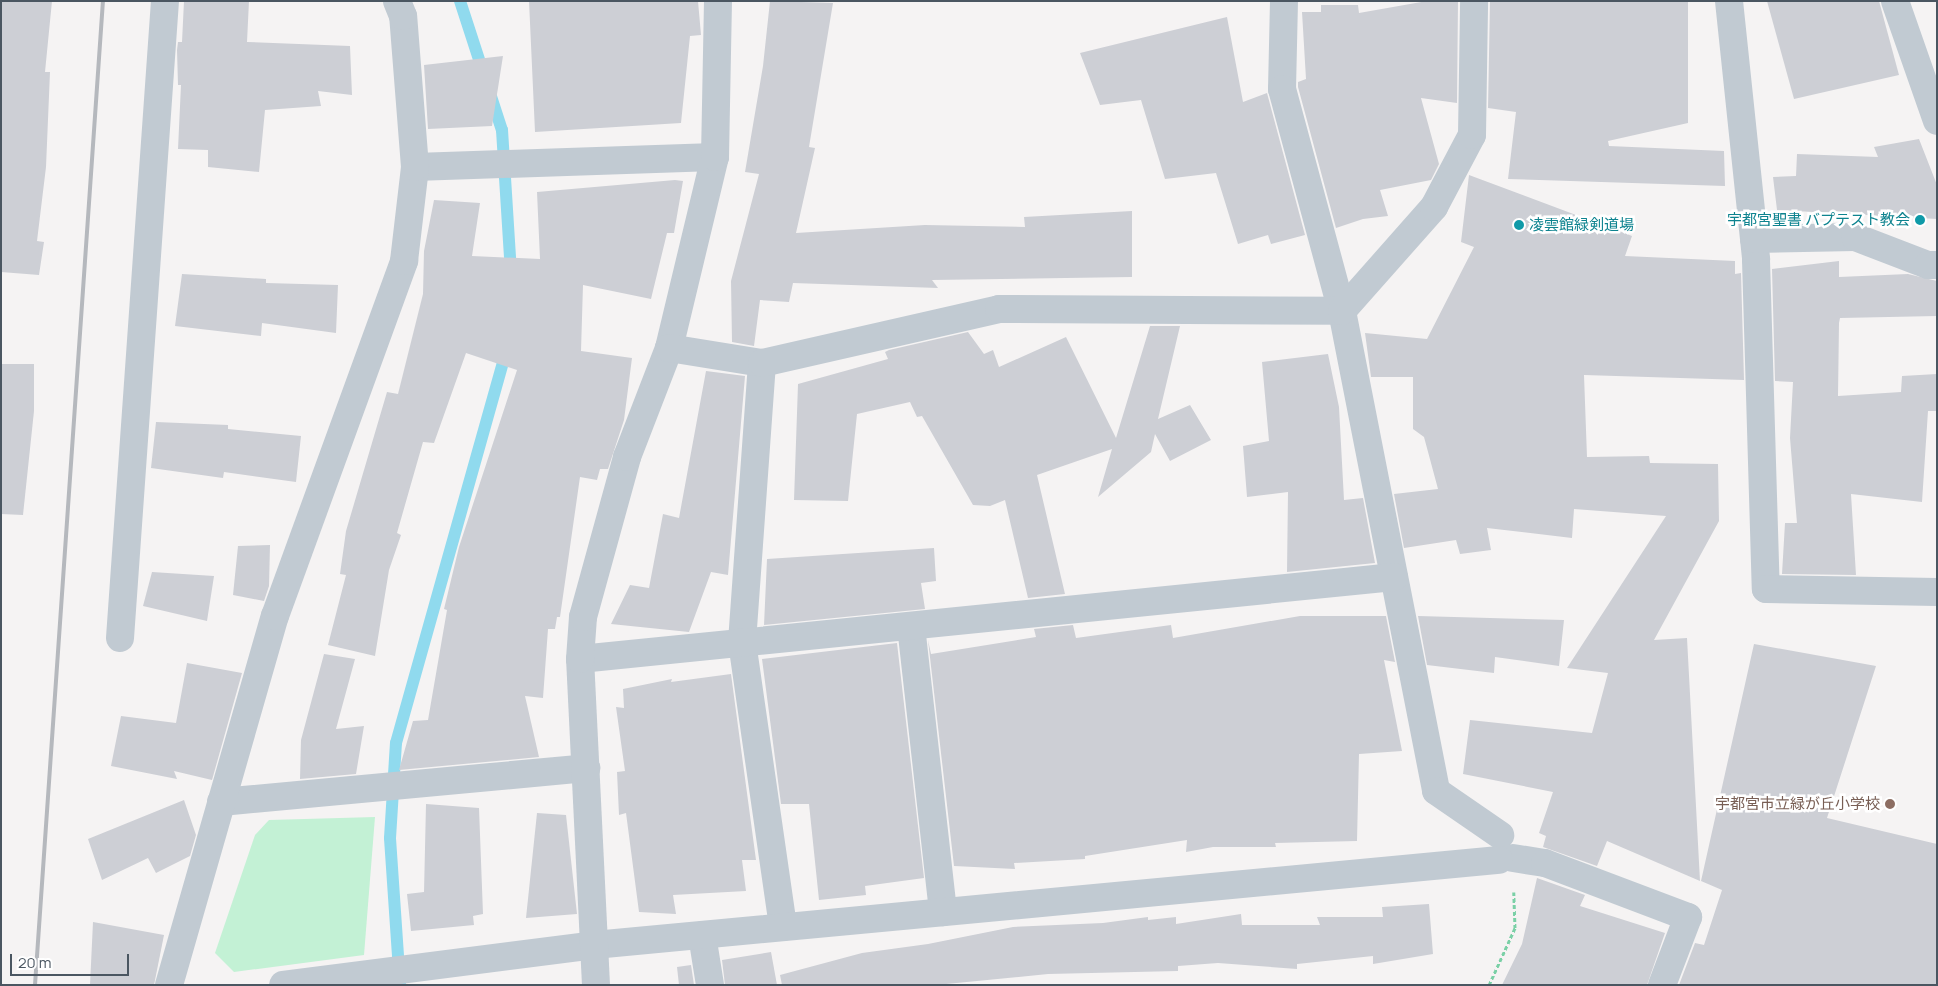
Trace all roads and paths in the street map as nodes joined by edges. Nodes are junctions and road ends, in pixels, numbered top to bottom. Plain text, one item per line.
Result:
1 (165, 1) edge
2 (397, 1) edge
3 (718, 1) edge
4 (1284, 1) edge
5 (1474, 1) edge
6 (1729, 1) edge
7 (1895, 1) edge
8 (1937, 121) edge
9 (715, 157) junction
10 (415, 167) junction
11 (1754, 239) junction
12 (1937, 265) edge
13 (1342, 311) junction
14 (669, 348) junction
15 (762, 363) junction
16 (1394, 577) junction
17 (1937, 592) edge
18 (911, 626) junction
19 (120, 638) dead end
20 (742, 642) junction
21 (580, 659) junction
22 (586, 768) junction
23 (222, 802) junction
24 (1504, 851) junction
25 (943, 912) junction
26 (783, 927) junction
27 (702, 935) junction
28 (594, 945) junction
29 (169, 985) edge
30 (283, 985) edge
31 (596, 985) edge
32 (710, 985) edge
33 (1489, 985) edge
34 (1662, 985) edge

1 - 19 street
2 - 10 street
3 - 9 street
4 - 13 street
5 - 13 street
6 - 11 street
7 - 8 street
9 - 10 street
9 - 14 street
10 - 23 street
11 - 12 street
11 - 17 street
13 - 15 street
13 - 16 street
14 - 15 street
14 - 21 street
15 - 20 street
16 - 18 street
16 - 24 street
18 - 20 street
18 - 25 street
20 - 21 street
20 - 26 street
21 - 22 street
22 - 23 street
22 - 28 street
23 - 29 street
24 - 25 street
24 - 33 path
24 - 34 street
25 - 26 street
26 - 27 street
27 - 28 street
27 - 32 street
28 - 30 street
28 - 31 street

